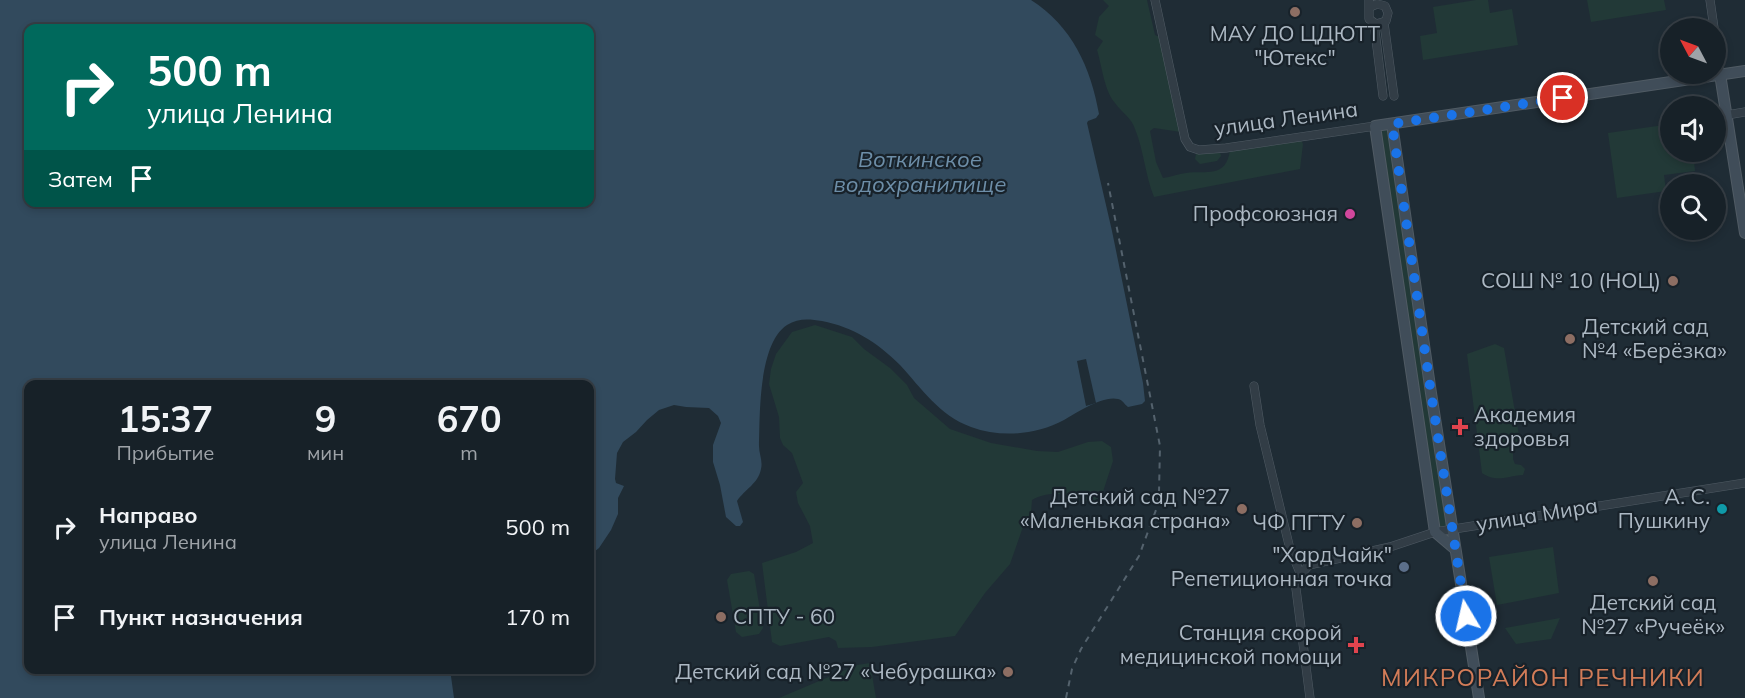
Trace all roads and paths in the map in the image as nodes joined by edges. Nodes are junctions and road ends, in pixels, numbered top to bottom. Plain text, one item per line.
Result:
1 (1155, 0) edge
2 (1710, 0) edge
3 (1380, 2) edge
4 (1370, 4) edge
5 (1713, 18) edge
6 (1374, 23) junction
7 (1384, 23) junction
8 (1745, 71) edge
9 (1726, 73) edge
10 (1660, 83) edge
11 (1722, 84) edge
12 (1383, 96) dead end
13 (1394, 96) dead end
14 (1745, 112) edge
15 (1727, 115) junction
16 (1392, 124) junction
17 (1375, 126) junction
18 (1745, 232) edge
19 (1254, 386) dead end
20 (1745, 483) edge
21 (1452, 529) junction
22 (1435, 532) junction
23 (1455, 549) junction
24 (1301, 575) junction
25 (1310, 698) edge
26 (1479, 698) edge

1 - 17 street, улица Ленина
2 - 5 street
3 - 4 street
3 - 7 street
4 - 6 street
6 - 7 street
6 - 12 street
7 - 13 street
8 - 9 street, улица Ленина
10 - 16 street, улица Ленина
11 - 15 street
14 - 15 street
15 - 18 street
16 - 17 street, улица Ленина
16 - 21 street
17 - 22 street
19 - 24 street
20 - 21 street, улица Мира
21 - 22 street, улица Мира
21 - 23 street
22 - 23 street
22 - 24 street, улица Мира
23 - 26 street
24 - 25 street

